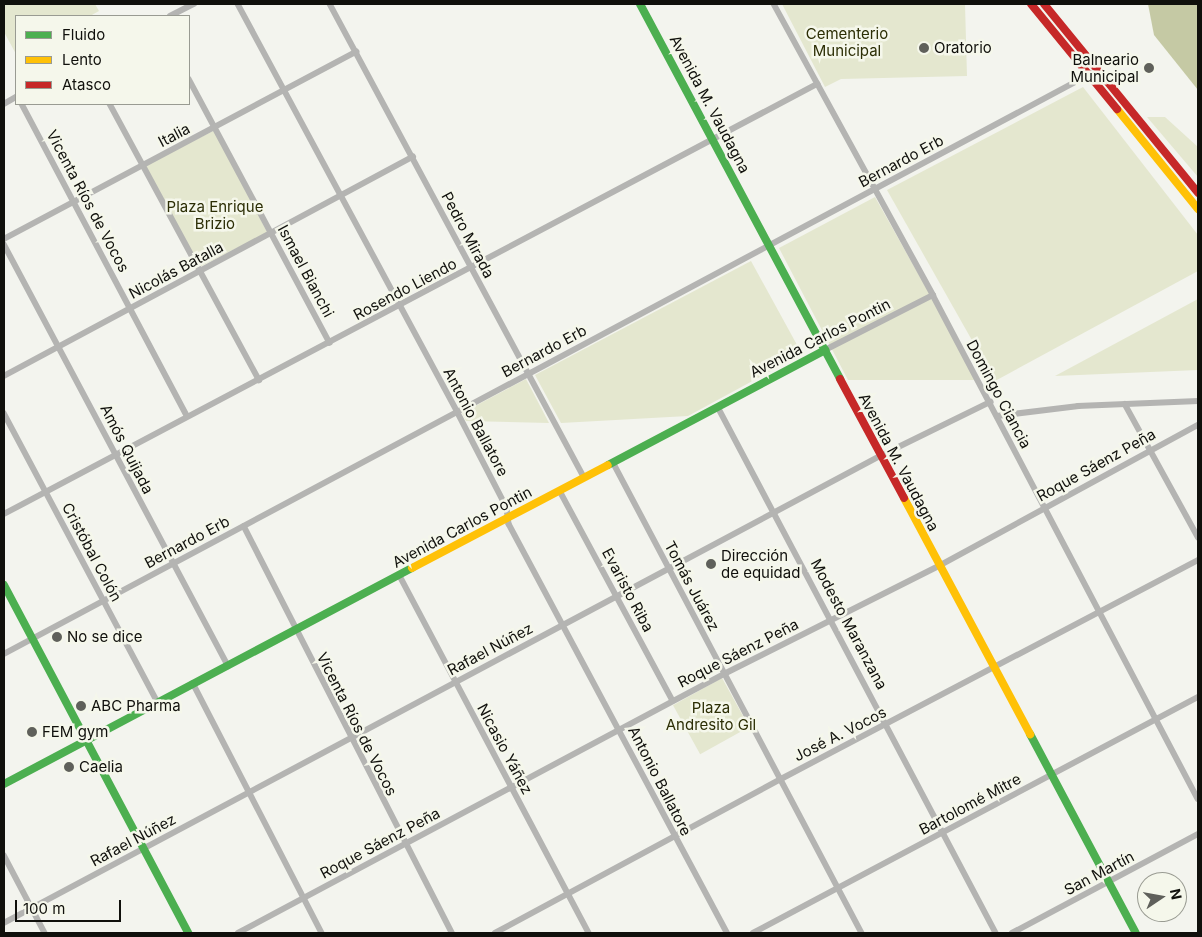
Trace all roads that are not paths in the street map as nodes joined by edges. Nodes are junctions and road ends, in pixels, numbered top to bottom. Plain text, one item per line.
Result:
1 (194, 4) edge
2 (238, 4) edge
3 (330, 4) edge
4 (640, 4) edge
5 (774, 4) edge
6 (1031, 4) edge
7 (1044, 4) edge
8 (172, 15) edge
9 (356, 52) junction
10 (1096, 71) junction
11 (1088, 76) junction
12 (190, 81) edge
13 (817, 84) junction
14 (285, 90) junction
15 (15, 98) edge
16 (4, 104) edge
17 (23, 105) edge
18 (111, 105) edge
19 (215, 128) junction
20 (712, 140) junction
21 (412, 157) junction
22 (143, 166) junction
23 (875, 189) junction
24 (1198, 193) edge
25 (341, 195) junction
26 (74, 202) junction
27 (1198, 209) edge
28 (271, 232) junction
29 (4, 240) edge
30 (4, 244) edge
31 (770, 244) junction
32 (472, 268) junction
33 (200, 272) junction
34 (933, 295) junction
35 (400, 306) junction
36 (130, 308) junction
37 (330, 343) junction
38 (59, 346) junction
39 (826, 350) junction
40 (528, 373) junction
41 (4, 376) edge
42 (259, 380) junction
43 (1198, 401) edge
44 (990, 402) junction
45 (1125, 404) junction
46 (718, 407) junction
47 (457, 411) junction
48 (4, 413) edge
49 (187, 416) junction
50 (997, 416) junction
51 (1198, 425) edge
52 (1151, 448) junction
53 (116, 454) junction
54 (880, 456) junction
55 (612, 462) junction
56 (584, 478) junction
57 (560, 491) junction
58 (46, 492) junction
59 (1044, 508) junction
60 (776, 512) junction
61 (4, 514) edge
62 (508, 518) junction
63 (244, 526) junction
64 (1198, 537) edge
65 (1198, 560) edge
66 (172, 564) junction
67 (939, 566) junction
68 (668, 568) junction
69 (400, 576) junction
70 (4, 585) edge
71 (616, 596) junction
72 (103, 601) junction
73 (1099, 613) junction
74 (832, 620) junction
75 (562, 625) junction
76 (295, 631) junction
77 (33, 639) junction
78 (4, 654) edge
79 (228, 666) junction
80 (993, 669) junction
81 (724, 674) junction
82 (455, 682) junction
83 (193, 683) junction
84 (1198, 697) edge
85 (673, 701) junction
86 (158, 703) junction
87 (1156, 720) junction
88 (887, 724) junction
89 (620, 730) junction
90 (350, 738) junction
91 (87, 741) junction
92 (1051, 776) junction
93 (781, 779) junction
94 (4, 784) edge
95 (511, 787) junction
96 (249, 792) junction
97 (1198, 799) edge
98 (943, 833) junction
99 (1198, 834) edge
100 (674, 836) junction
101 (405, 844) junction
102 (144, 849) junction
103 (4, 855) edge
104 (1108, 882) junction
105 (838, 888) junction
106 (568, 894) junction
107 (304, 898) junction
108 (32, 908) junction
109 (4, 922) edge
110 (45, 933) edge
111 (188, 933) edge
112 (238, 933) edge
113 (322, 933) edge
114 (452, 933) edge
115 (495, 933) edge
116 (589, 933) edge
117 (727, 933) edge
118 (754, 933) edge
119 (862, 933) edge
120 (996, 933) edge
121 (1012, 933) edge
122 (1136, 933) edge

1 - 8 street
2 - 14 street, Antonio Ballatore
3 - 9 street, Pedro Mirada
4 - 20 main road, Avenida M. Vaudagna
5 - 13 street, Domingo Ciancia
6 - 11 main road
7 - 10 main road
9 - 14 street, Italia
9 - 21 street, Pedro Mirada
10 - 11 street, Bernardo Erb
10 - 24 main road
11 - 23 street, Bernardo Erb
11 - 27 main road
12 - 19 street, Ismael Bianchi
13 - 20 street, Rosendo Liendo
13 - 23 street, Domingo Ciancia
14 - 19 street, Italia
14 - 25 street, Antonio Ballatore
15 - 16 street
17 - 26 street, Vicenta Ríos de Vocos
18 - 22 street
19 - 22 street, Italia
19 - 28 street, Ismael Bianchi
20 - 31 main road, Avenida M. Vaudagna
20 - 32 street, Rosendo Liendo
21 - 25 street, Nicolás Batalla
21 - 32 street, Pedro Mirada
22 - 26 street, Italia
22 - 33 street
23 - 31 street, Bernardo Erb
23 - 34 street, Domingo Ciancia
25 - 28 street, Nicolás Batalla
25 - 35 street, Antonio Ballatore
26 - 29 street, Italia
26 - 36 street, Vicenta Ríos de Vocos
28 - 33 street, Nicolás Batalla
28 - 37 street, Ismael Bianchi
30 - 38 street, Amós Quijada
31 - 39 main road, Avenida M. Vaudagna
31 - 40 street, Bernardo Erb
32 - 35 street, Rosendo Liendo
32 - 40 street, Pedro Mirada
33 - 36 street, Nicolás Batalla
33 - 42 street
34 - 39 street, Avenida Carlos Pontin
34 - 44 street, Domingo Ciancia
35 - 37 street, Rosendo Liendo
35 - 47 street, Antonio Ballatore
36 - 38 street, Nicolás Batalla
36 - 49 street, Vicenta Ríos de Vocos
37 - 42 street, Rosendo Liendo
38 - 41 street, Nicolás Batalla
38 - 53 street, Amós Quijada
39 - 46 main road, Avenida Carlos Pontin
39 - 54 main road, Avenida M. Vaudagna
40 - 47 street, Bernardo Erb
40 - 56 street, Pedro Mirada
42 - 49 street, Rosendo Liendo
43 - 45 street
44 - 50 street, Domingo Ciancia
44 - 54 street, Rafael Núñez
45 - 50 street
45 - 52 street
46 - 55 main road, Avenida Carlos Pontin
46 - 60 street, Modesto Maranzana
47 - 62 street, Antonio Ballatore
47 - 63 street, Bernardo Erb
48 - 58 street, Cristóbal Colón
49 - 53 street, Rosendo Liendo
50 - 59 street, Domingo Ciancia
51 - 52 street, Roque Sáenz Peña
52 - 59 street, Roque Sáenz Peña
52 - 64 street
53 - 58 street, Rosendo Liendo
53 - 66 street, Amós Quijada
54 - 60 street, Rafael Núñez
54 - 67 main road, Avenida M. Vaudagna
55 - 56 main road, Avenida Carlos Pontin
55 - 68 street, Tomás Juárez
56 - 57 main road, Avenida Carlos Pontin
57 - 62 main road, Avenida Carlos Pontin
57 - 71 street, Evaristo Riba
58 - 61 street, Rosendo Liendo
58 - 72 street, Cristóbal Colón
59 - 67 street, Roque Sáenz Peña
59 - 73 street, Domingo Ciancia
60 - 68 street, Rafael Núñez
60 - 74 street, Modesto Maranzana
62 - 69 main road, Avenida Carlos Pontin
62 - 75 street, Antonio Ballatore
63 - 66 street, Bernardo Erb
63 - 76 street, Vicenta Ríos de Vocos
65 - 73 street, José A. Vocos
66 - 72 street, Bernardo Erb
66 - 79 street, Amós Quijada
67 - 74 street, Roque Sáenz Peña
67 - 80 main road, Avenida M. Vaudagna
68 - 71 street, Rafael Núñez
68 - 81 street, Tomás Juárez
69 - 76 main road, Avenida Carlos Pontin
69 - 82 street, Nicasio Yáñez
70 - 77 main road
71 - 75 street, Rafael Núñez
71 - 85 street, Evaristo Riba
72 - 77 street, Bernardo Erb
72 - 86 street, Cristóbal Colón
73 - 80 street, José A. Vocos
73 - 87 street, Domingo Ciancia
74 - 81 street, Roque Sáenz Peña
74 - 88 street, Modesto Maranzana
75 - 82 street, Rafael Núñez
75 - 89 street, Antonio Ballatore
76 - 79 main road, Avenida Carlos Pontin
76 - 90 street, Vicenta Ríos de Vocos
77 - 78 street, Bernardo Erb
77 - 91 main road
79 - 83 main road, Avenida Carlos Pontin
80 - 88 street, José A. Vocos
80 - 92 main road, Avenida M. Vaudagna
81 - 85 street, Roque Sáenz Peña
81 - 93 street, Tomás Juárez
82 - 90 street, Rafael Núñez
82 - 95 street, Nicasio Yáñez
83 - 86 main road, Avenida Carlos Pontin
83 - 96 street
84 - 87 street, Bartolomé Mitre
85 - 89 street, Roque Sáenz Peña
86 - 91 main road, Avenida Carlos Pontin
87 - 92 street, Bartolomé Mitre
87 - 97 street, Domingo Ciancia
88 - 93 street, José A. Vocos
88 - 98 street, Modesto Maranzana
89 - 95 street, Roque Sáenz Peña
89 - 100 street, Antonio Ballatore
90 - 96 street, Rafael Núñez
90 - 101 street, Vicenta Ríos de Vocos
91 - 94 main road, Avenida Carlos Pontin
91 - 102 main road
92 - 98 street, Bartolomé Mitre
92 - 104 main road, Avenida M. Vaudagna
93 - 100 street, José A. Vocos
93 - 105 street, Tomás Juárez
95 - 101 street, Roque Sáenz Peña
95 - 106 street, Nicasio Yáñez
96 - 102 street, Rafael Núñez
96 - 107 street
98 - 105 street, Bartolomé Mitre
98 - 120 street, Modesto Maranzana
99 - 104 street, San Martín
100 - 106 street, José A. Vocos
100 - 117 street, Antonio Ballatore
101 - 107 street, Roque Sáenz Peña
101 - 114 street, Vicenta Ríos de Vocos
102 - 108 street, Rafael Núñez
102 - 111 main road
103 - 108 street
104 - 121 street, San Martín
104 - 122 main road, Avenida M. Vaudagna
105 - 118 street, Bartolomé Mitre
105 - 119 street, Tomás Juárez
106 - 115 street, José A. Vocos
106 - 116 street, Nicasio Yáñez
107 - 112 street, Roque Sáenz Peña
107 - 113 street
108 - 109 street, Rafael Núñez
108 - 110 street

